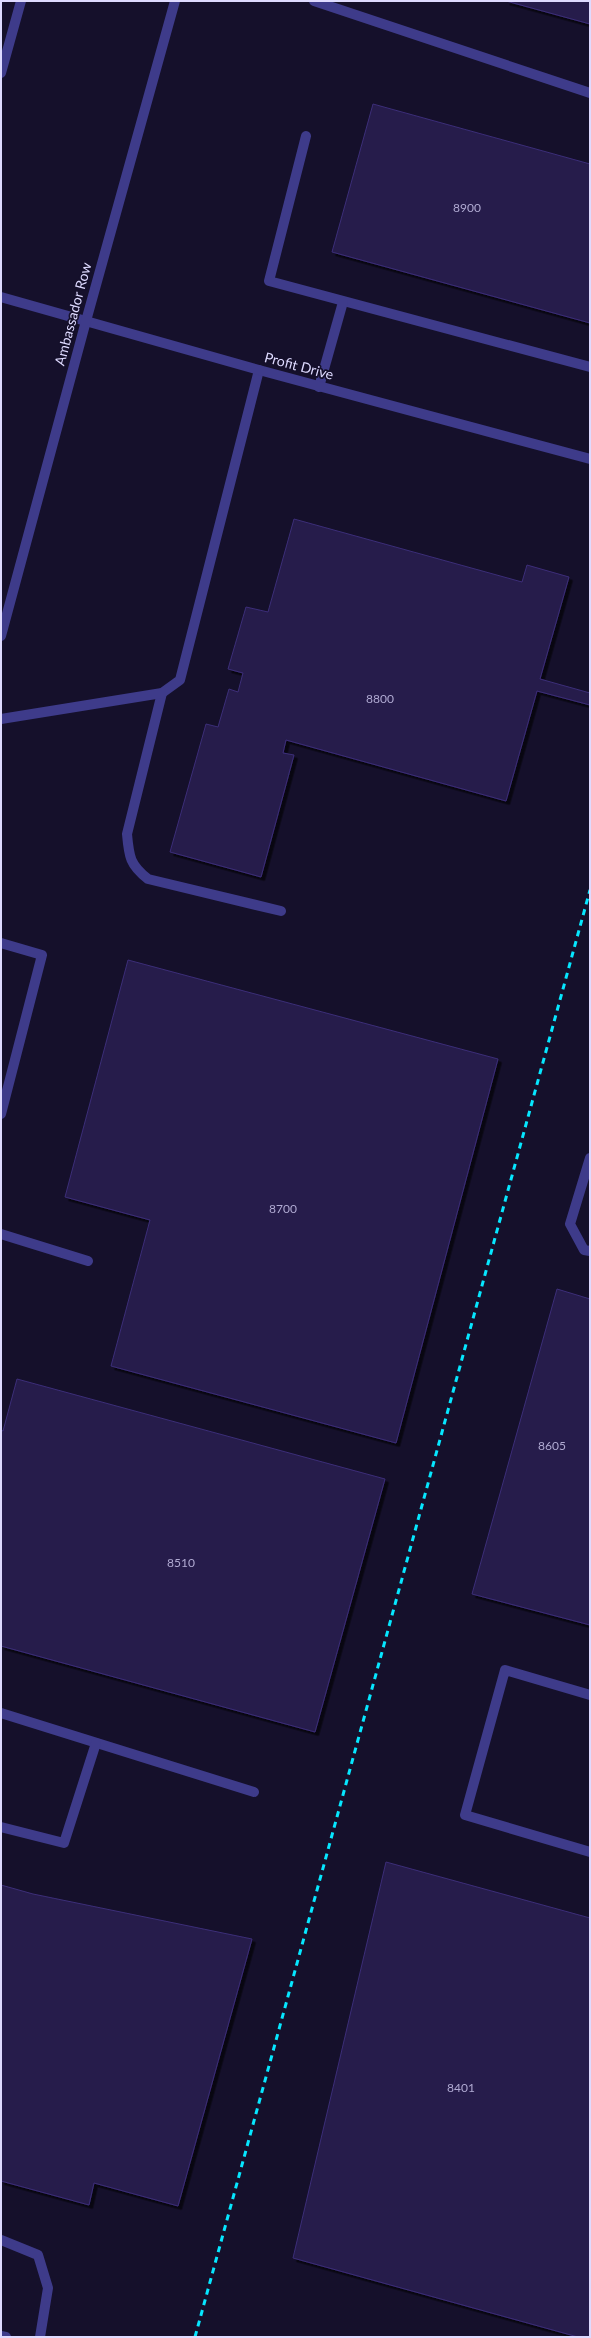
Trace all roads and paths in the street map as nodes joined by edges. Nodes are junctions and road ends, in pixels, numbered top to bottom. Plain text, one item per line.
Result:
1 (21, 1) edge
2 (176, 1) edge
3 (314, 1) edge
4 (1, 73) edge
5 (590, 93) edge
6 (306, 136) dead end
7 (1, 297) edge
8 (343, 302) junction
9 (86, 321) junction
10 (590, 368) edge
11 (259, 370) junction
12 (320, 387) junction
13 (590, 460) edge
14 (1, 636) edge
15 (162, 693) junction
16 (1, 719) edge
17 (281, 911) dead end
18 (1, 943) edge
19 (1, 1114) edge
20 (590, 1158) edge
21 (1, 1234) edge
22 (590, 1251) edge
23 (88, 1261) dead end
24 (590, 1695) edge
25 (1, 1714) edge
26 (96, 1743) junction
27 (254, 1792) dead end
28 (1, 1827) edge
29 (590, 1852) edge
30 (1, 2240) edge
31 (1, 2336) edge
32 (6, 2337) edge
33 (40, 2337) edge

1 - 4 street
2 - 9 street, Ambassador Row
3 - 5 street
6 - 8 street
7 - 9 street, Profit Drive
8 - 10 street
8 - 12 street
9 - 11 street, Profit Drive
9 - 14 street, Ambassador Row
11 - 12 street, Profit Drive
11 - 15 street
12 - 13 street, Profit Drive
15 - 16 street
15 - 17 street
18 - 19 street
20 - 22 street
21 - 23 street
24 - 29 street
25 - 26 street
26 - 27 street
26 - 28 street
30 - 33 street
31 - 32 street

